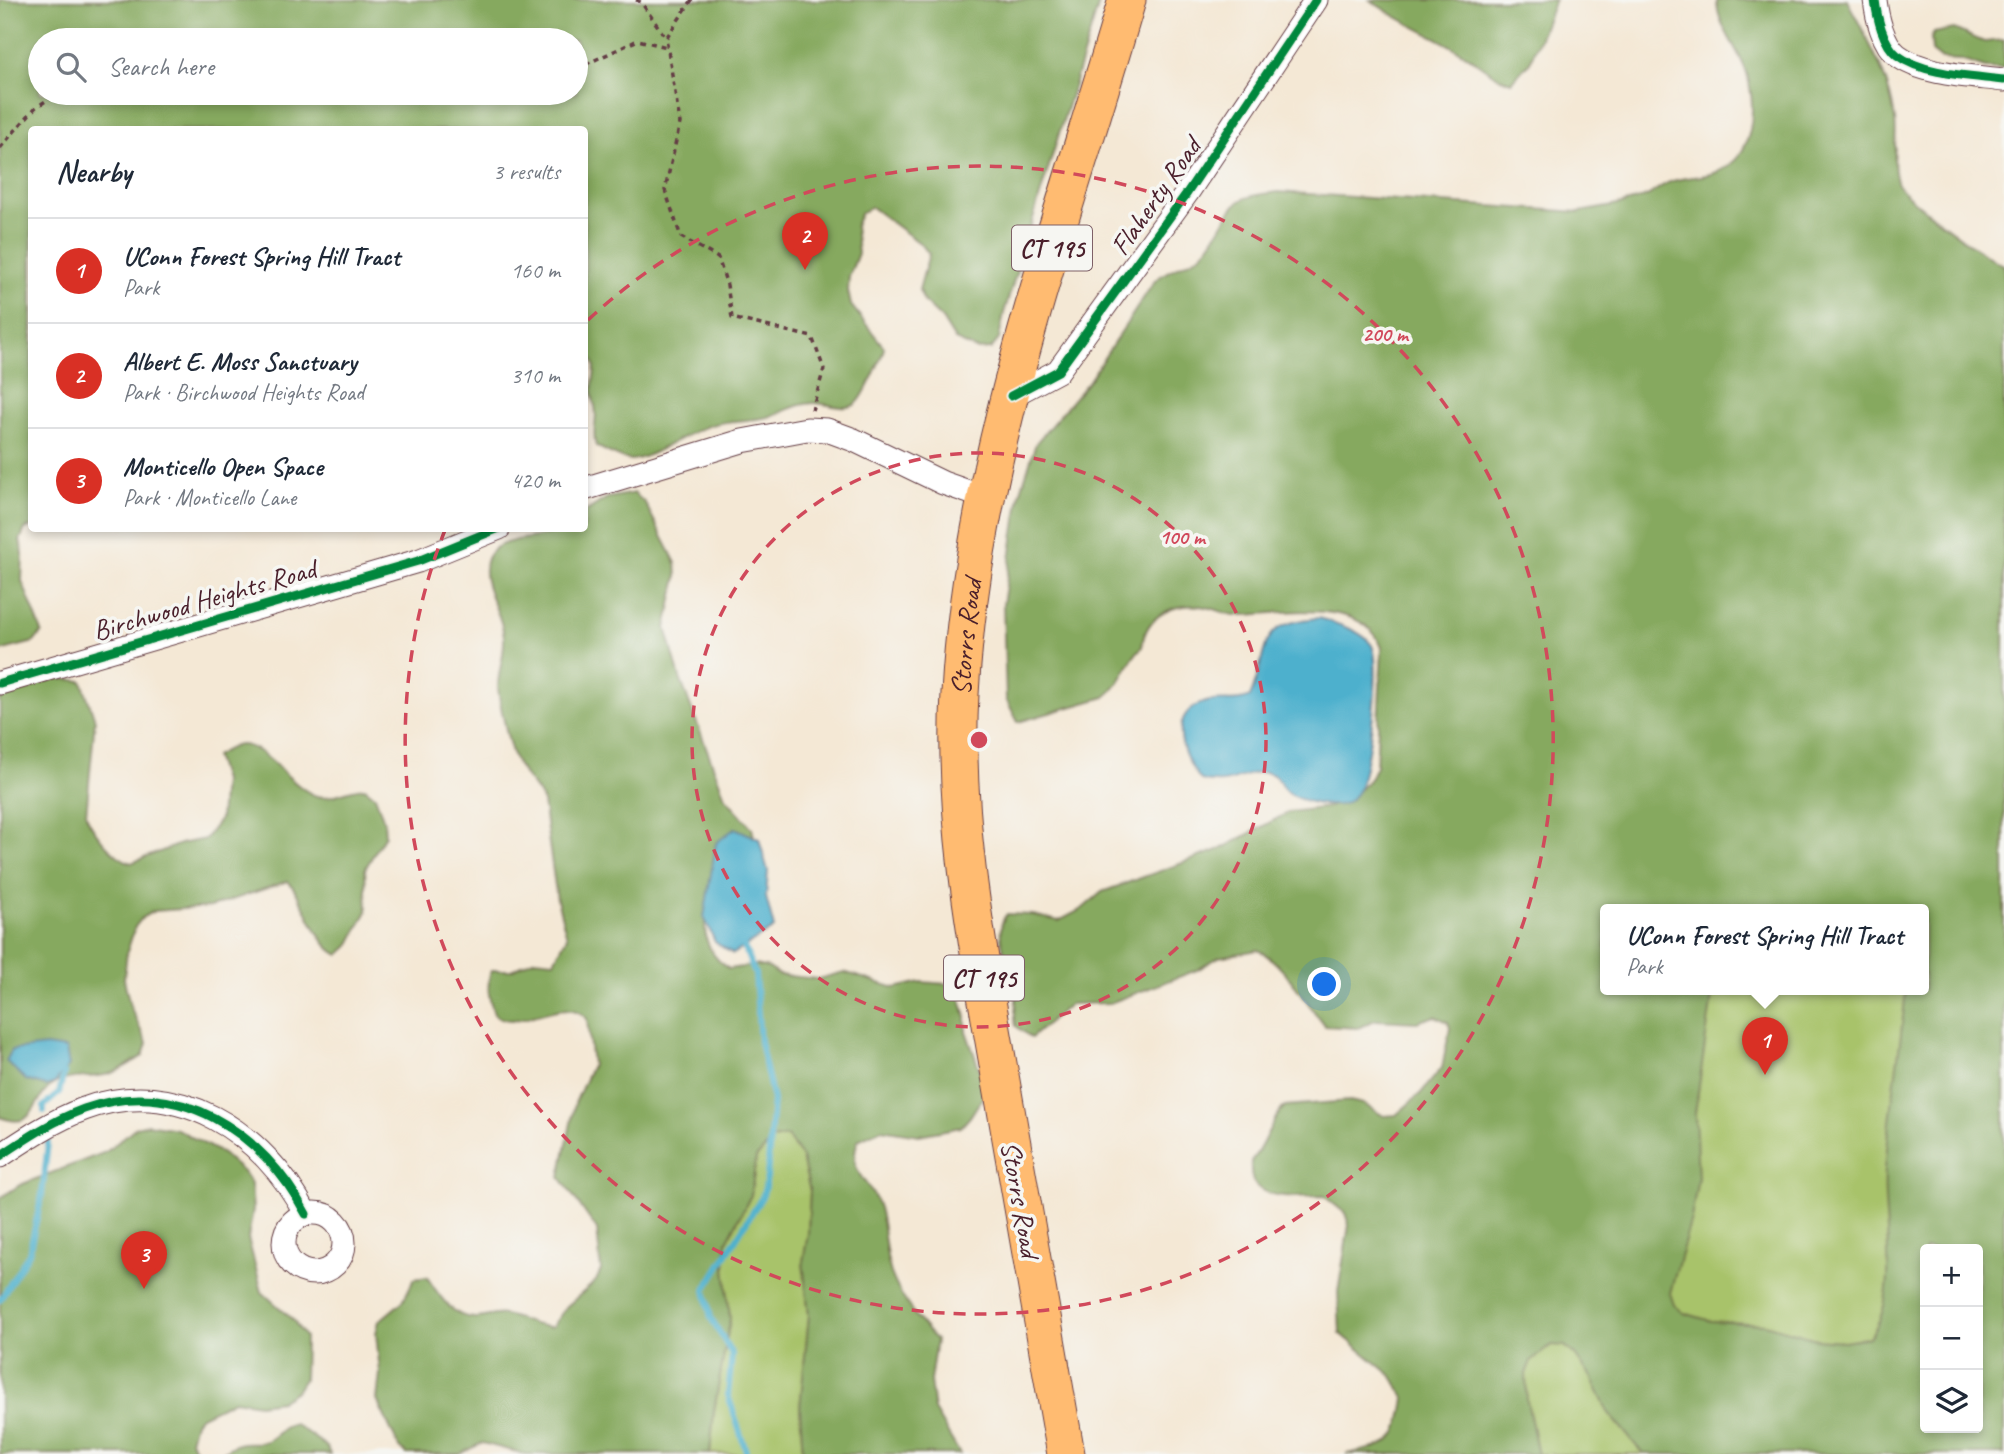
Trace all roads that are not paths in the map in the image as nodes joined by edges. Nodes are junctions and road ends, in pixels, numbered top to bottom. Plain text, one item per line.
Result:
1 (1127, 0) edge
2 (1316, 0) edge
3 (1875, 0) edge
4 (2004, 80) edge
5 (1011, 396) junction
6 (588, 488) edge
7 (986, 498) junction
8 (489, 532) edge
9 (0, 683) edge
10 (0, 1156) edge
11 (306, 1214) dead end
12 (1066, 1454) edge

1 - 5 main road, Storrs Road / CT 195
2 - 5 street, Flaherty Road
3 - 4 street
5 - 7 main road, Storrs Road / CT 195
6 - 7 street
7 - 12 main road, Storrs Road / CT 195
8 - 9 street, Birchwood Heights Road
10 - 11 street

